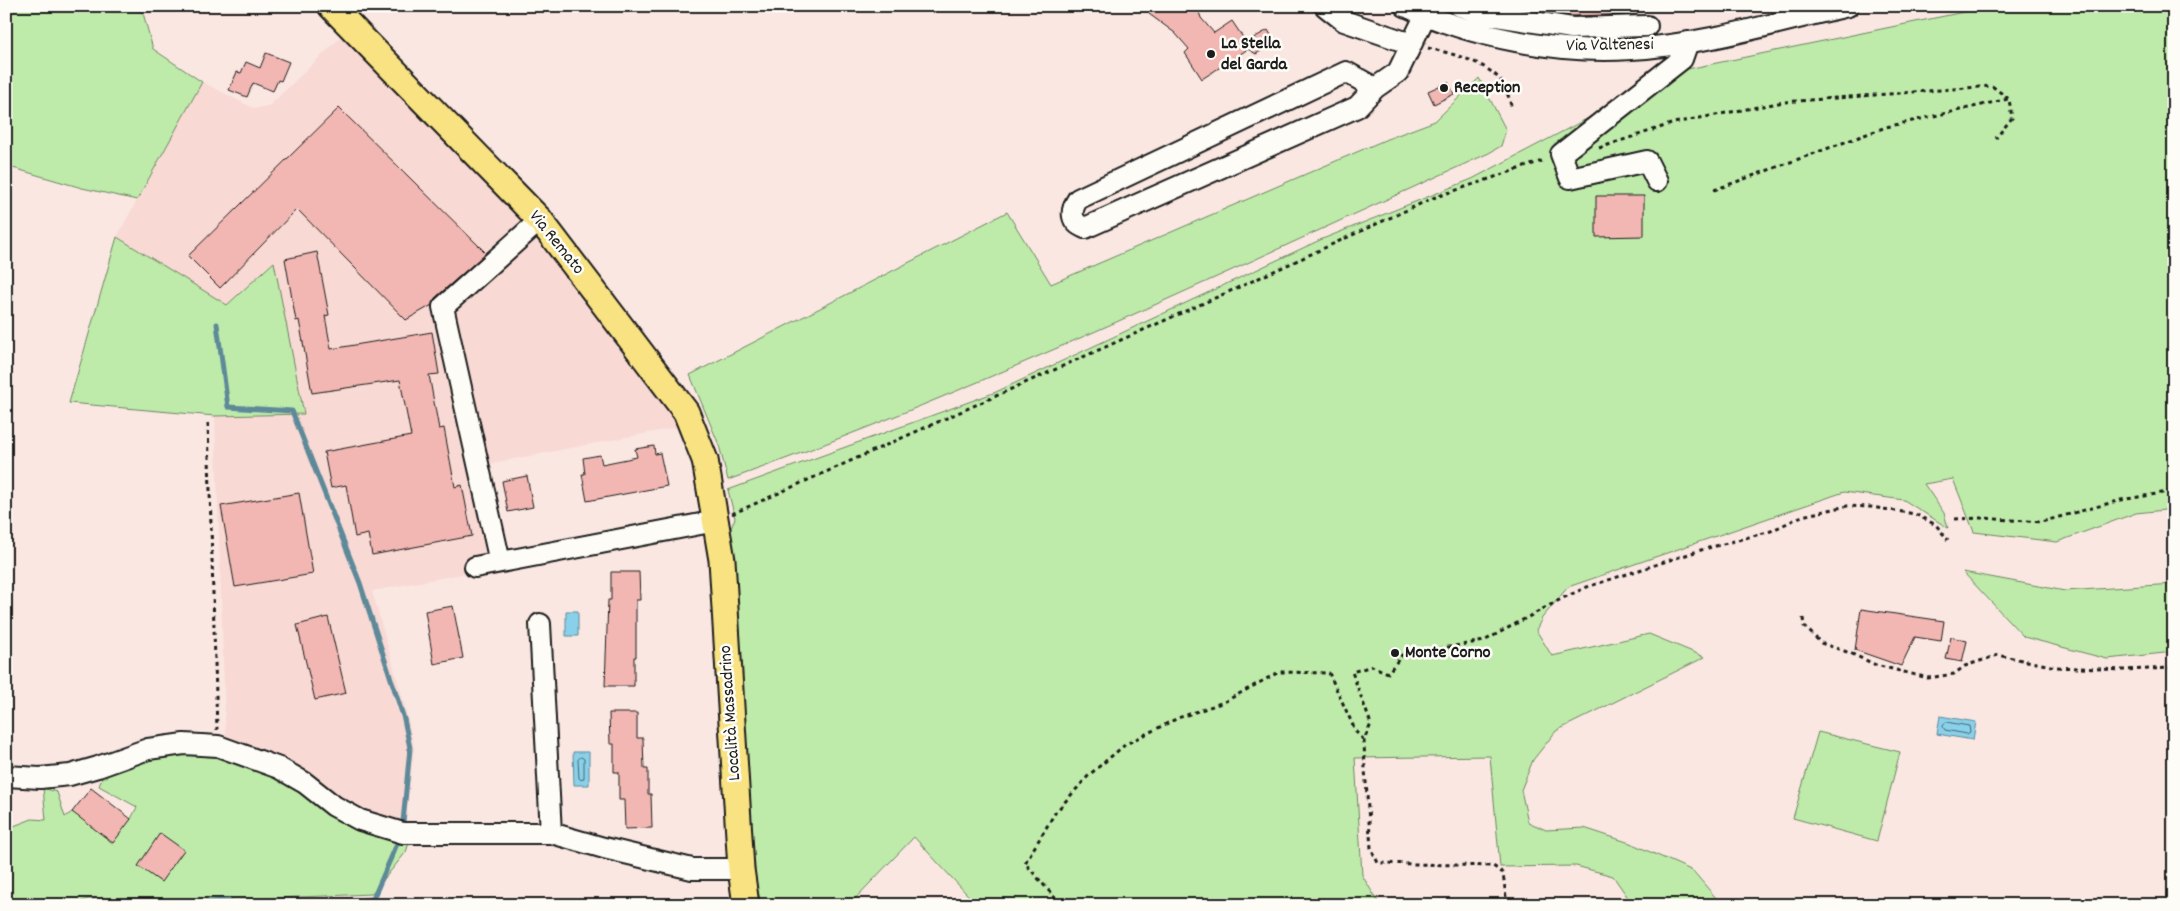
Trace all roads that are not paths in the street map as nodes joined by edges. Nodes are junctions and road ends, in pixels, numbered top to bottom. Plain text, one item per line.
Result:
1 (331, 6) edge
2 (1325, 6) edge
3 (1405, 6) edge
4 (1460, 6) edge
5 (1848, 6) edge
6 (1425, 16) junction
7 (1647, 26) dead end
8 (1688, 42) junction
9 (1410, 44) junction
10 (1375, 88) junction
11 (1657, 181) dead end
12 (540, 220) junction
13 (716, 521) junction
14 (500, 562) junction
15 (475, 567) dead end
16 (540, 624) dead end
17 (6, 776) edge
18 (551, 833) junction
19 (741, 869) junction
20 (746, 905) edge

1 - 12 main road, Via Remato
2 - 9 street
3 - 6 street, Via Valtenesi
4 - 7 street
5 - 8 street, Via Valtenesi
6 - 8 street, Via Valtenesi
6 - 9 street
8 - 11 street
9 - 10 street
10 - 10 street
12 - 13 main road, Via Remato
12 - 14 street
13 - 14 street
13 - 19 main road, Località Massadrino
14 - 15 street
16 - 18 street
17 - 18 street
18 - 19 street
19 - 20 main road, Località Massadrino

